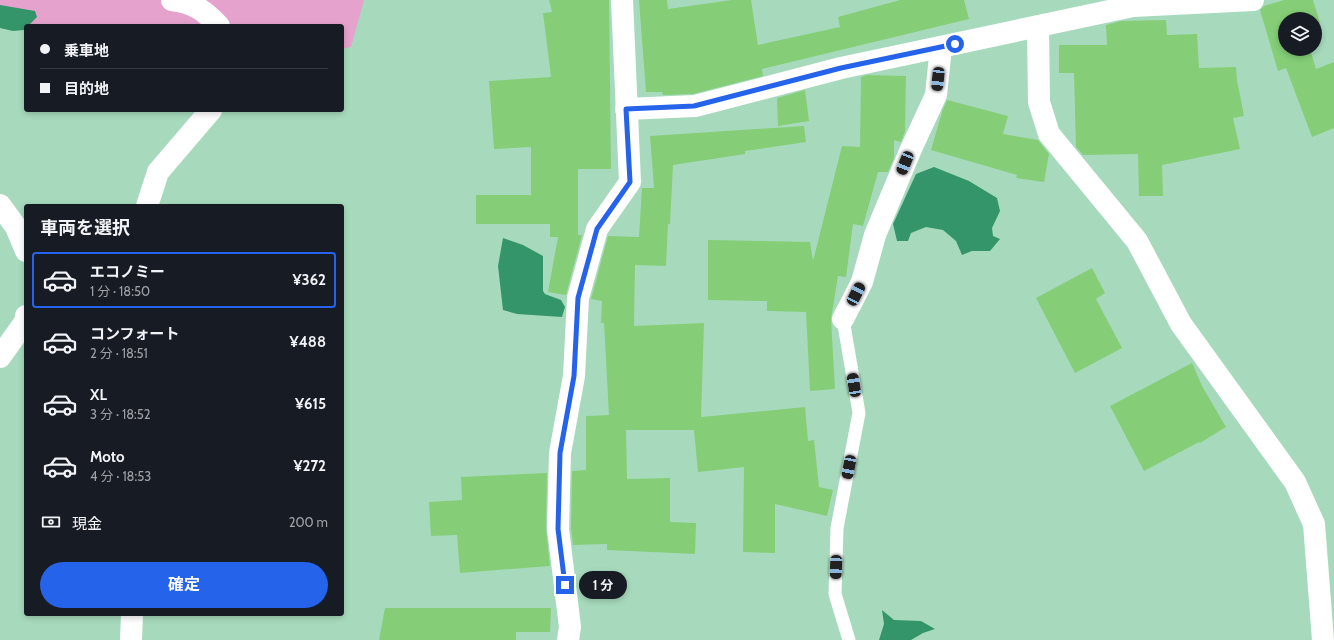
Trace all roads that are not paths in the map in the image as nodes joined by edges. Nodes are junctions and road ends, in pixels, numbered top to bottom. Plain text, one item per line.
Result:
1 (172, 0) edge
2 (622, 0) edge
3 (1254, 0) edge
4 (217, 24) edge
5 (1038, 27) junction
6 (941, 47) junction
7 (626, 109) junction
8 (209, 112) edge
9 (148, 204) edge
10 (0, 205) edge
11 (24, 246) edge
12 (843, 319) joint
13 (24, 323) edge
14 (0, 357) edge
15 (132, 616) edge
16 (131, 640) edge
17 (568, 640) edge
18 (849, 640) edge
19 (1323, 640) edge

1 - 4 street
2 - 7 street
3 - 5 street
5 - 6 street
5 - 19 street
6 - 7 street
6 - 12 street
7 - 17 street
8 - 9 street
10 - 11 street
12 - 18 lane
13 - 14 street
15 - 16 street

